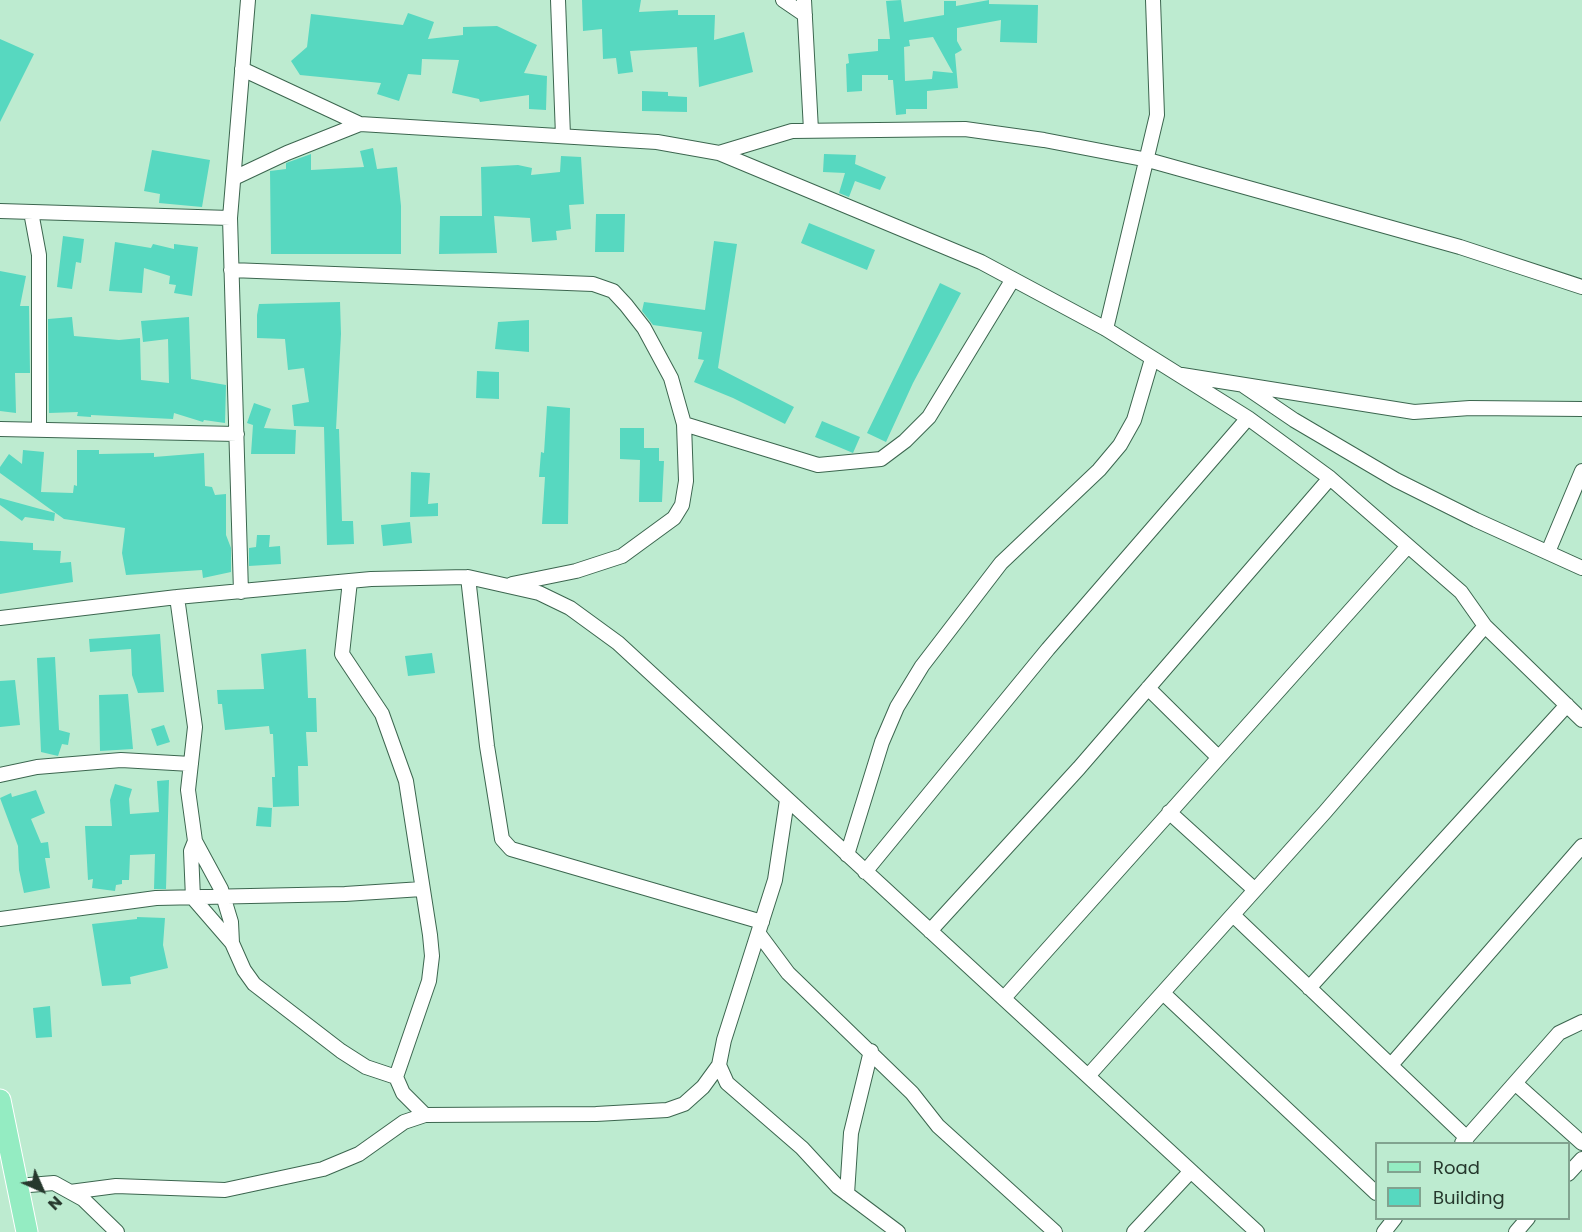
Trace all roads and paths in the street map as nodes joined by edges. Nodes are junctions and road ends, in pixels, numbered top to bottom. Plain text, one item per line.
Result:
1 (248, 0) edge
2 (558, 0) edge
3 (783, 0) edge
4 (804, 0) edge
5 (1153, 0) edge
6 (805, 15) junction
7 (242, 69) junction
8 (360, 124) junction
9 (811, 130) junction
10 (563, 136) junction
11 (719, 153) junction
12 (1148, 160) junction
13 (234, 178) junction
14 (0, 211) edge
15 (31, 212) junction
16 (230, 218) junction
17 (231, 270) junction
18 (1013, 279) junction
19 (1582, 287) edge
20 (1106, 329) junction
21 (1152, 359) junction
22 (1177, 374) junction
23 (1239, 384) junction
24 (1582, 409) edge
25 (1248, 418) junction
26 (684, 424) junction
27 (0, 429) edge
28 (39, 430) junction
29 (237, 434) junction
30 (1582, 471) edge
31 (1330, 478) junction
32 (1408, 546) junction
33 (1548, 552) junction
34 (1582, 567) edge
35 (468, 577) junction
36 (350, 581) junction
37 (510, 584) junction
38 (241, 592) junction
39 (177, 597) junction
40 (0, 618) edge
41 (1485, 626) junction
42 (1148, 688) junction
43 (1567, 705) junction
44 (1582, 720) edge
45 (1218, 757) junction
46 (191, 764) junction
47 (0, 775) edge
48 (787, 800) junction
49 (1169, 812) junction
50 (195, 841) junction
51 (1582, 846) edge
52 (847, 855) junction
53 (865, 872) junction
54 (422, 889) junction
55 (1255, 890) junction
56 (223, 896) junction
57 (193, 898) junction
58 (1233, 915) junction
59 (0, 919) edge
60 (760, 928) junction
61 (930, 931) junction
62 (232, 943) junction
63 (1309, 987) junction
64 (1163, 993) junction
65 (1004, 998) junction
66 (1581, 1024) edge
67 (871, 1051) junction
68 (719, 1065) junction
69 (1391, 1065) junction
70 (1088, 1076) junction
71 (396, 1077) junction
72 (1515, 1083) junction
73 (0, 1100) edge
74 (425, 1115) junction
75 (1464, 1141) edge
76 (1582, 1143) edge
77 (1582, 1159) edge
78 (6, 1162) edge
79 (1191, 1171) junction
80 (1570, 1173) edge
81 (17, 1186) junction
82 (1375, 1191) edge
83 (70, 1192) junction
84 (847, 1194) junction
85 (1393, 1220) edge
86 (1526, 1220) edge
87 (27, 1232) edge
88 (117, 1232) edge
89 (898, 1232) edge
90 (1055, 1232) edge
91 (1134, 1232) edge
92 (1257, 1232) edge
93 (1384, 1232) edge
94 (1516, 1232) edge

1 - 7 street
2 - 10 street
3 - 6 street
4 - 6 street
5 - 12 street
6 - 9 street
7 - 8 street
7 - 13 street
8 - 10 street
8 - 13 street
9 - 11 street
9 - 12 street
10 - 11 street
11 - 18 street
12 - 19 street
12 - 20 street
13 - 16 street
14 - 15 street
15 - 16 street
15 - 28 street
16 - 17 street
17 - 26 street
17 - 29 street
18 - 20 street
18 - 26 street
20 - 21 street
21 - 22 street
21 - 52 street
22 - 23 street
22 - 25 street
23 - 24 street
23 - 33 street
25 - 31 street
25 - 53 street
26 - 37 street
27 - 28 street
28 - 29 street
29 - 38 street
30 - 33 street
31 - 32 street
31 - 42 street
32 - 41 street
32 - 45 street
33 - 34 street
35 - 36 street
35 - 37 street
35 - 60 street
36 - 38 street
36 - 54 street
37 - 48 street
38 - 39 street
39 - 40 street
39 - 46 street
41 - 43 street
41 - 55 street
42 - 45 street
42 - 61 street
43 - 44 street
43 - 63 street
45 - 49 street
46 - 47 street
46 - 50 street
48 - 52 street
48 - 60 street
49 - 55 street
49 - 65 street
50 - 56 street
50 - 57 street
51 - 69 street
52 - 53 street
53 - 61 street
54 - 56 street
54 - 71 street
55 - 58 street
56 - 57 street
56 - 62 street
57 - 59 street
57 - 62 street
58 - 63 street
58 - 64 street
60 - 67 street
60 - 68 street
61 - 65 street
62 - 71 street
63 - 69 street
64 - 70 street
64 - 82 street
65 - 70 street
66 - 72 street
67 - 84 street
67 - 90 street
68 - 74 street
68 - 84 street
69 - 75 street
70 - 79 street
71 - 74 street
72 - 75 street
72 - 76 street
73 - 78 main road
74 - 83 street
77 - 80 street
78 - 81 main road
79 - 91 street
79 - 92 street
81 - 83 street
81 - 87 main road
83 - 88 street
84 - 89 street
85 - 93 street
86 - 94 street

